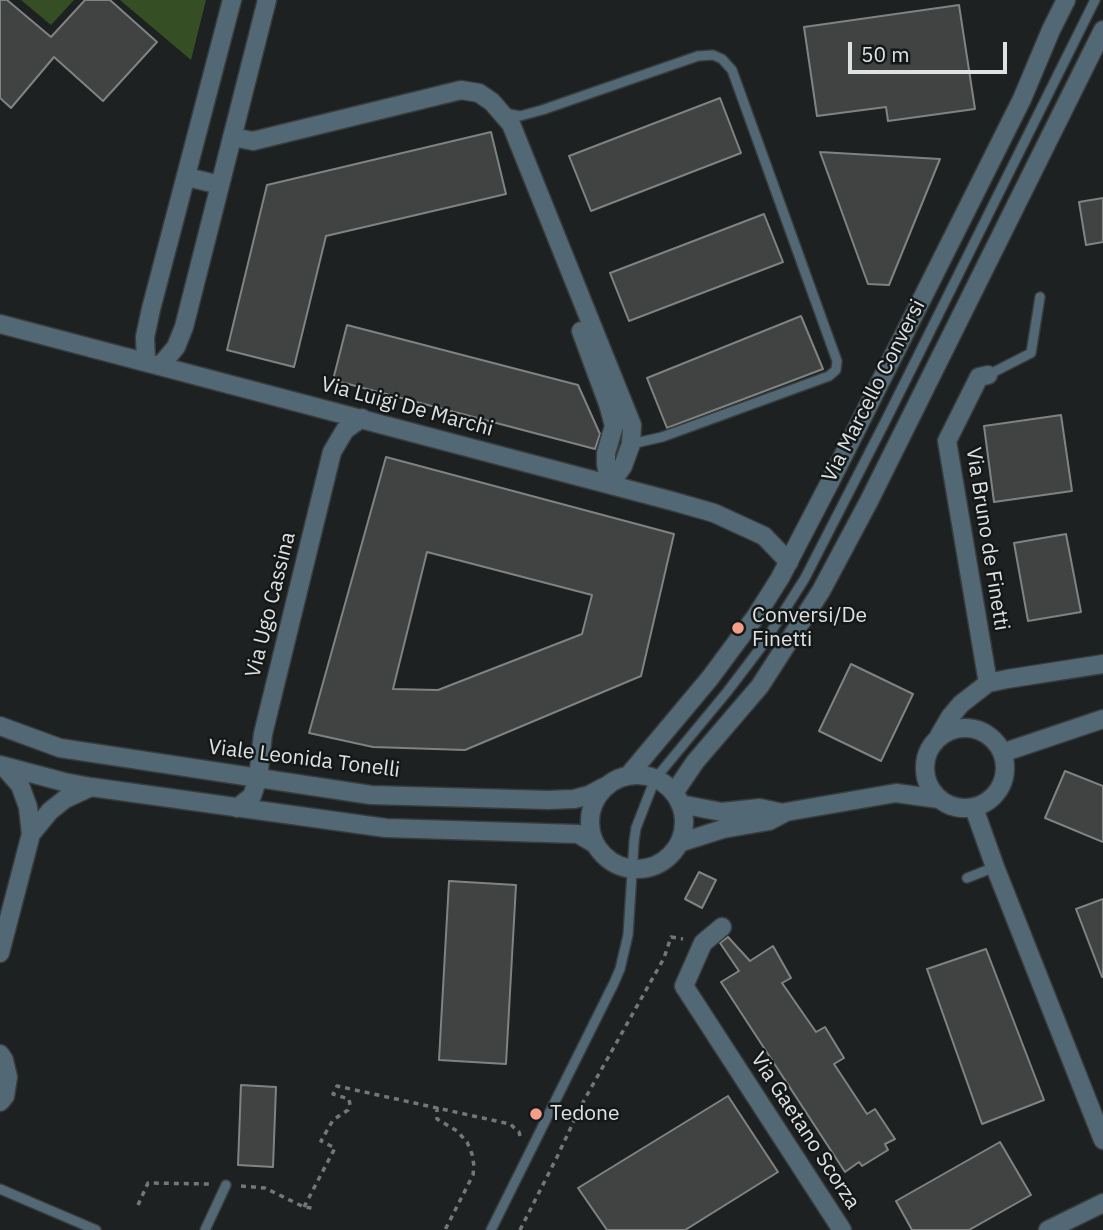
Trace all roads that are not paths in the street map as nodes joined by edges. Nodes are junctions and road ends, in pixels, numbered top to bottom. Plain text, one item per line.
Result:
1 (233, 0) edge
2 (267, 0) edge
3 (1066, 0) edge
4 (1095, 0) edge
5 (1103, 30) edge
6 (503, 113) junction
7 (232, 137) junction
8 (187, 177) junction
9 (220, 185) junction
10 (1040, 297) dead end
11 (0, 324) edge
12 (153, 364) junction
13 (988, 375) joint
14 (362, 418) junction
15 (631, 444) junction
16 (610, 484) junction
17 (789, 562) junction
18 (1103, 664) edge
19 (988, 684) junction
20 (1103, 719) edge
21 (0, 726) edge
22 (939, 736) junction
23 (1002, 753) junction
24 (2, 766) edge
25 (924, 769) junction
26 (628, 776) junction
27 (258, 779) junction
28 (654, 779) junction
29 (91, 787) junction
30 (604, 788) junction
31 (896, 793) junction
32 (677, 798) junction
33 (939, 799) junction
34 (974, 807) junction
35 (237, 808) junction
36 (783, 813) junction
37 (32, 834) junction
38 (679, 843) junction
39 (596, 844) junction
40 (995, 867) junction
41 (632, 868) junction
42 (967, 878) dead end
43 (722, 927) dead end
44 (0, 953) edge
45 (0, 1054) edge
46 (0, 1102) edge
47 (1103, 1140) edge
48 (231, 1185) road end
49 (0, 1189) edge
50 (1103, 1203) edge
51 (96, 1230) edge
52 (205, 1230) edge
53 (491, 1230) edge
54 (842, 1230) edge
55 (1048, 1230) edge

1 - 8 street
2 - 7 street
3 - 17 street, Via Marcello Conversi
4 - 28 lane, Via Marcello Conversi
5 - 32 street, Via Marcello Conversi
6 - 7 street
6 - 15 street
6 - 15 lane
6 - 16 street
7 - 9 street
8 - 9 street
8 - 12 street
9 - 12 street
10 - 13 lane
11 - 12 street, Via Luigi De Marchi
12 - 14 street, Via Luigi De Marchi
13 - 19 street, Via Bruno de Finetti
14 - 16 street, Via Luigi De Marchi
14 - 27 street, Via Ugo Cassina
15 - 16 street
16 - 17 street, Via Luigi De Marchi
17 - 26 street, Via Marcello Conversi
18 - 19 street
19 - 22 street
20 - 23 street
21 - 27 street, Viale Leonida Tonelli
22 - 23 street
22 - 25 street
23 - 34 street
24 - 29 street
24 - 37 street
25 - 31 street
25 - 33 street
26 - 28 street
26 - 30 street, Viale Leonida Tonelli
27 - 30 street, Viale Leonida Tonelli
27 - 35 street, Via Ugo Cassina
28 - 32 street
28 - 41 lane, Via Marcello Conversi
29 - 35 street
29 - 37 street
30 - 39 street
31 - 33 street
31 - 36 street
32 - 36 street
32 - 38 street
33 - 34 street
34 - 40 street
35 - 39 street
36 - 38 street
37 - 44 street
38 - 41 street
39 - 41 street
40 - 42 lane
40 - 47 street
41 - 53 lane, Via Marcello Conversi
43 - 54 street, Via Gaetano Scorza
45 - 46 street
48 - 52 lane
49 - 51 lane
50 - 55 street

